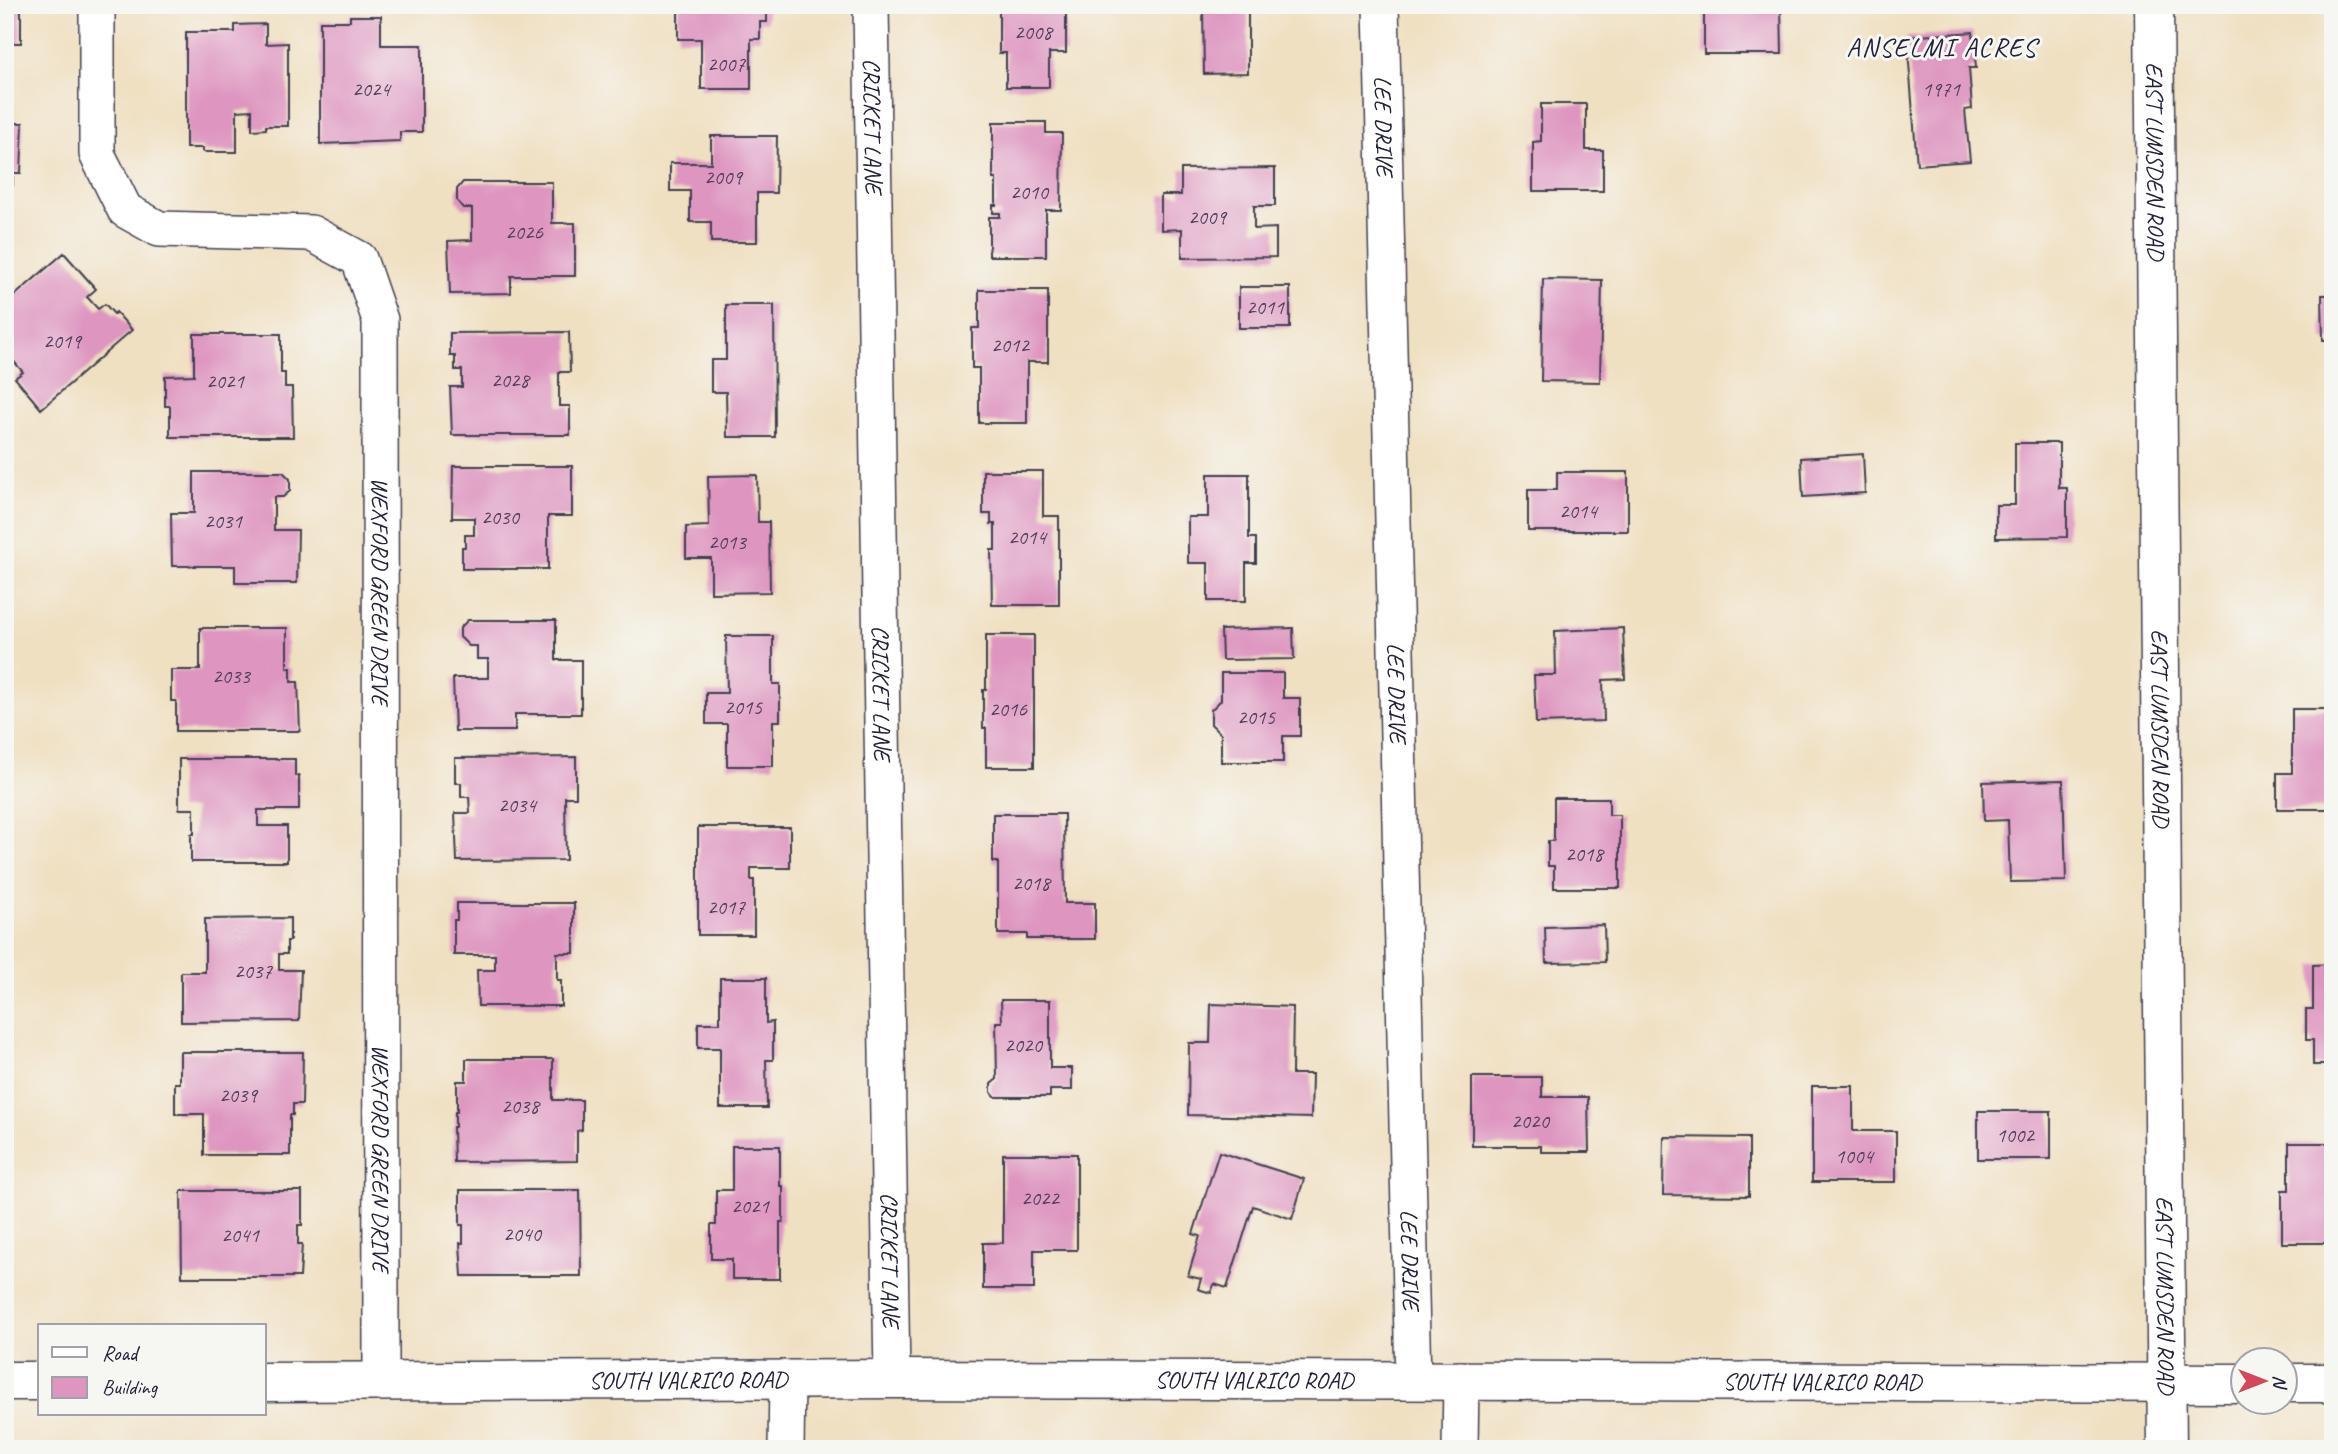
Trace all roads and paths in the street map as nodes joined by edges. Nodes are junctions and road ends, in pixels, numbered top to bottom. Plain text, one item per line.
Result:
1 (97, 5) edge
2 (871, 5) edge
3 (1381, 5) edge
4 (2154, 5) edge
5 (892, 1379) junction
6 (1461, 1380) junction
7 (5, 1381) edge
8 (38, 1381) edge
9 (787, 1381) junction
10 (1413, 1381) junction
11 (266, 1382) edge
12 (381, 1382) junction
13 (2168, 1383) junction
14 (2230, 1383) edge
15 (2300, 1383) edge
16 (2333, 1383) edge
17 (786, 1449) edge
18 (1460, 1449) edge
19 (2167, 1449) edge

1 - 12 street, WEXFORD GREEN DRIVE
2 - 5 street, CRICKET LANE
3 - 10 street, LEE DRIVE
4 - 13 street, EAST LUMSDEN ROAD
5 - 9 street, SOUTH VALRICO ROAD
5 - 10 street, SOUTH VALRICO ROAD
6 - 10 street, SOUTH VALRICO ROAD
6 - 13 street, SOUTH VALRICO ROAD
6 - 18 street
7 - 8 street
9 - 12 street, SOUTH VALRICO ROAD
9 - 17 street
11 - 12 street, SOUTH VALRICO ROAD
13 - 14 street, SOUTH VALRICO ROAD
13 - 19 street, EAST LUMSDEN ROAD
15 - 16 street

